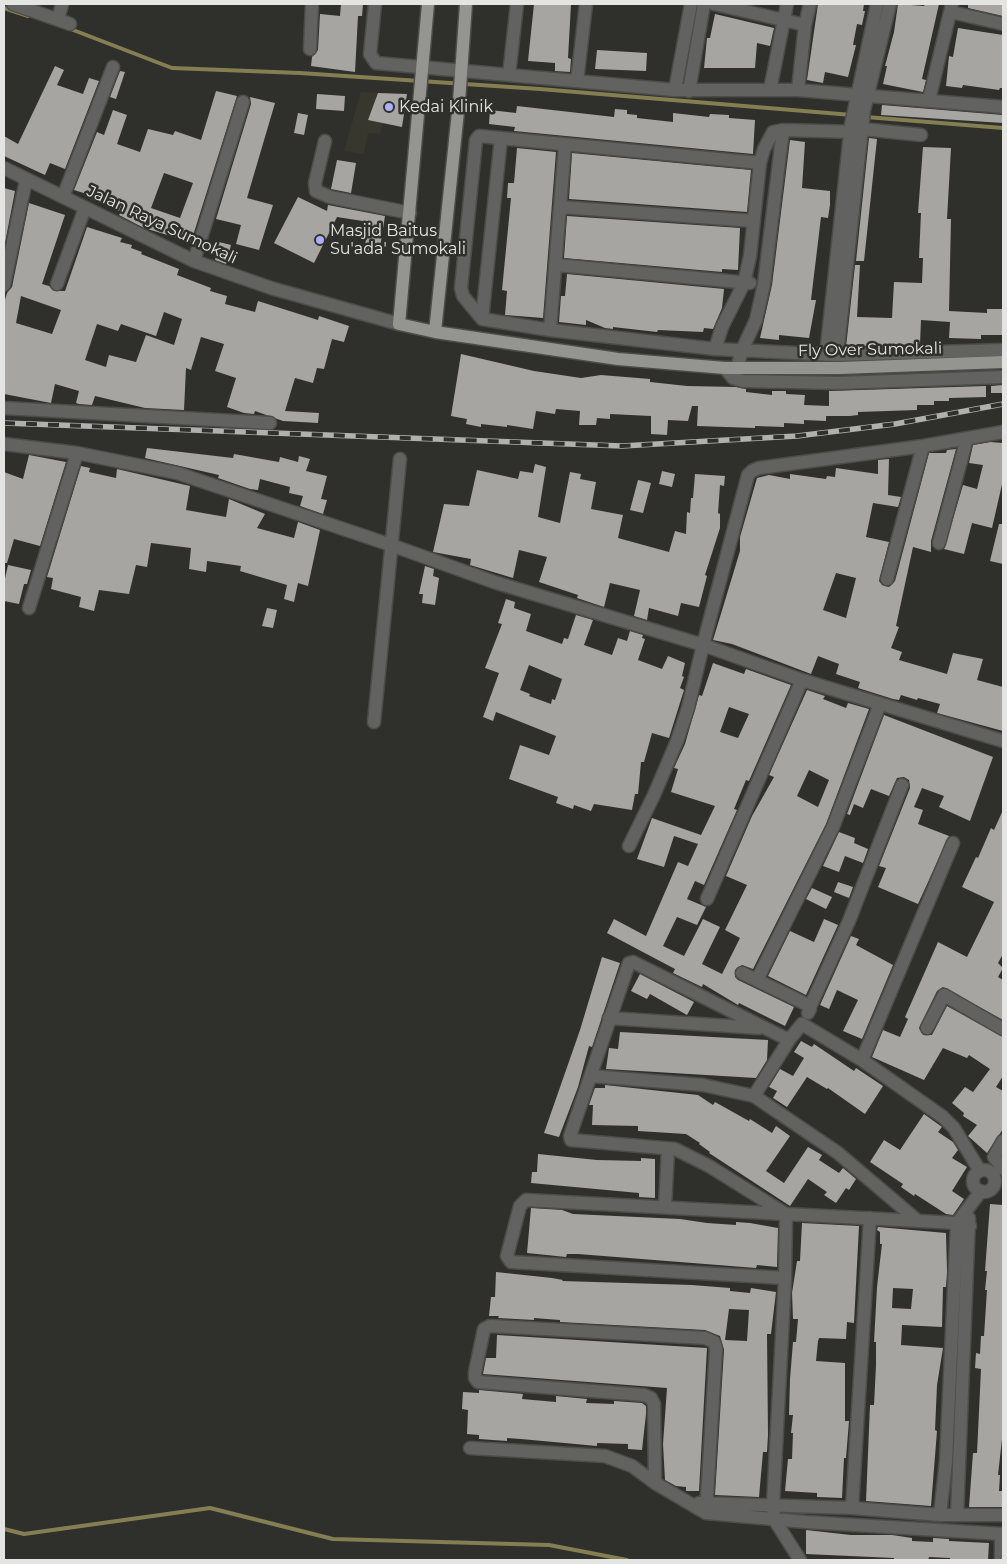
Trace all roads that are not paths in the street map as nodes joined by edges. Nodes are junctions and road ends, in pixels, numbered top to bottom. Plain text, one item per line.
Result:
1 (15, 4) edge
2 (62, 4) edge
3 (312, 4) edge
4 (375, 4) edge
5 (428, 4) edge
6 (466, 4) edge
7 (517, 4) edge
8 (586, 4) edge
9 (691, 4) edge
10 (704, 4) edge
11 (714, 4) edge
12 (787, 4) edge
13 (810, 4) edge
14 (877, 4) edge
15 (890, 4) edge
16 (951, 8) edge
17 (783, 20) junction
18 (1003, 24) edge
19 (805, 25) junction
20 (310, 49) dead end
21 (113, 67) dead end
22 (462, 70) junction
23 (422, 75) junction
24 (509, 75) junction
25 (577, 81) junction
26 (674, 90) junction
27 (770, 90) junction
28 (798, 90) junction
29 (689, 91) junction
30 (862, 96) junction
31 (929, 100) junction
32 (243, 102) dead end
33 (1003, 107) edge
34 (858, 129) junction
35 (783, 130) junction
36 (921, 136) dead end
37 (501, 138) junction
38 (325, 141) dead end
39 (565, 145) junction
40 (760, 163) junction
41 (4, 168) edge
42 (26, 180) junction
43 (63, 197) junction
44 (560, 207) junction
45 (85, 208) junction
46 (410, 213) junction
47 (754, 221) junction
48 (194, 261) junction
49 (556, 265) junction
50 (744, 283) junction
51 (57, 284) dead end
52 (764, 284) junction
53 (4, 285) edge
54 (482, 319) junction
55 (498, 321) junction
56 (398, 324) junction
57 (550, 330) junction
58 (435, 332) junction
59 (495, 341) junction
60 (715, 349) junction
61 (742, 350) junction
62 (1003, 350) edge
63 (832, 355) junction
64 (1003, 362) edge
65 (737, 368) junction
66 (1003, 377) edge
67 (4, 408) edge
68 (270, 423) dead end
69 (1003, 432) edge
70 (968, 438) junction
71 (4, 444) edge
72 (923, 446) junction
73 (78, 452) junction
74 (400, 459) dead end
75 (939, 543) dead end
76 (391, 544) junction
77 (887, 579) dead end
78 (29, 608) dead end
79 (703, 645) junction
80 (802, 680) junction
81 (880, 704) junction
82 (374, 722) dead end
83 (1003, 741) edge
84 (902, 785) dead end
85 (953, 843) dead end
86 (629, 846) dead end
87 (707, 899) dead end
88 (742, 973) dead end
89 (757, 980) junction
90 (810, 1007) junction
91 (609, 1018) junction
92 (802, 1024) junction
93 (926, 1028) dead end
94 (766, 1029) junction
95 (1003, 1029) edge
96 (789, 1040) junction
97 (862, 1060) junction
98 (591, 1076) junction
99 (754, 1096) junction
100 (1003, 1141) edge
101 (668, 1149) junction
102 (980, 1171) junction
103 (1000, 1181) edge
104 (981, 1191) junction
105 (665, 1207) junction
106 (968, 1208) junction
107 (786, 1214) junction
108 (870, 1218) junction
109 (918, 1221) junction
110 (957, 1223) junction
111 (970, 1226) junction
112 (955, 1268) junction
113 (969, 1268) junction
114 (784, 1278) junction
115 (954, 1302) junction
116 (967, 1302) junction
117 (951, 1348) junction
118 (965, 1348) junction
119 (950, 1386) junction
120 (964, 1388) junction
121 (948, 1426) junction
122 (962, 1427) junction
123 (470, 1448) dead end
124 (946, 1461) junction
125 (960, 1462) junction
126 (656, 1483) junction
127 (773, 1505) junction
128 (707, 1507) junction
129 (852, 1508) junction
130 (910, 1512) junction
131 (940, 1515) junction
132 (957, 1515) junction
133 (1003, 1515) edge
134 (774, 1519) junction
135 (910, 1529) junction
136 (1002, 1534) edge
137 (800, 1560) edge
138 (1001, 1560) edge

1 - 2 street
3 - 20 street
4 - 23 street
5 - 23 main road
6 - 22 main road
7 - 24 street
8 - 25 street
9 - 26 street
10 - 29 street
11 - 17 street
12 - 17 street
13 - 19 street
14 - 30 street
15 - 30 street
16 - 18 street
16 - 31 street
17 - 19 street
17 - 27 street
19 - 28 street
21 - 43 street
22 - 23 street
22 - 24 street
22 - 58 main road
23 - 46 main road
24 - 25 street
25 - 26 street
26 - 29 street
27 - 28 street
27 - 29 street
28 - 30 street
30 - 31 street
30 - 34 street
31 - 33 street
32 - 48 street
34 - 35 street
34 - 36 street
34 - 63 street
35 - 40 street
35 - 52 street
37 - 39 street
37 - 54 street
37 - 54 street
38 - 46 street
39 - 40 street
39 - 44 street
40 - 47 street
41 - 42 street, Jalan Raya Sumokali
42 - 43 street, Jalan Raya Sumokali
42 - 53 street
43 - 45 street, Jalan Raya Sumokali
44 - 47 street
44 - 49 street
45 - 48 street, Jalan Raya Sumokali
45 - 51 street
46 - 56 main road
47 - 50 street
48 - 56 street, Jalan Raya Sumokali
49 - 50 street
49 - 57 street
50 - 52 street
50 - 60 street
52 - 61 street
54 - 55 street
55 - 57 street
55 - 59 street
56 - 58 main road, Fly Over Sumokali
57 - 60 street
58 - 59 main road, Fly Over Sumokali
59 - 65 main road, Fly Over Sumokali
60 - 61 street
61 - 63 street
61 - 65 street
62 - 63 street
64 - 65 main road, Fly Over Sumokali
65 - 66 street
67 - 68 street
69 - 70 street
70 - 72 street
70 - 75 street
71 - 73 street
72 - 77 street
72 - 79 street
73 - 76 street
73 - 78 street
74 - 76 street
76 - 79 street
76 - 82 street
79 - 80 street
79 - 86 street
80 - 81 street
80 - 87 street
81 - 83 street
81 - 89 street
84 - 90 street
85 - 97 street
88 - 89 street
89 - 90 street
90 - 92 street
91 - 94 street
91 - 94 street
91 - 98 street
92 - 96 street
92 - 97 street
93 - 95 street
94 - 96 street
96 - 99 street
97 - 102 street
98 - 99 street
98 - 101 street
99 - 109 street
100 - 103 street
101 - 105 street
101 - 107 street
102 - 103 street
102 - 104 street
103 - 104 street
104 - 106 street
105 - 107 street
105 - 114 street
106 - 110 street
106 - 111 street
107 - 108 street
107 - 114 street
108 - 109 street
108 - 129 street
109 - 110 street
110 - 111 street
110 - 112 street
111 - 113 street
112 - 113 street
112 - 115 street
113 - 116 street
114 - 127 street
115 - 116 street
115 - 117 street
116 - 118 street
117 - 118 street
117 - 119 street
118 - 120 street
119 - 120 street
119 - 121 street
120 - 122 street
121 - 122 street
121 - 124 street
122 - 125 street
123 - 126 street
124 - 125 street
124 - 131 street
125 - 132 street
126 - 128 street
126 - 128 street
127 - 128 street
127 - 129 street
127 - 134 street
128 - 134 street
129 - 130 street
130 - 131 street
130 - 135 street
131 - 132 street
132 - 133 street
134 - 135 street
134 - 137 street
135 - 136 street
136 - 138 street

